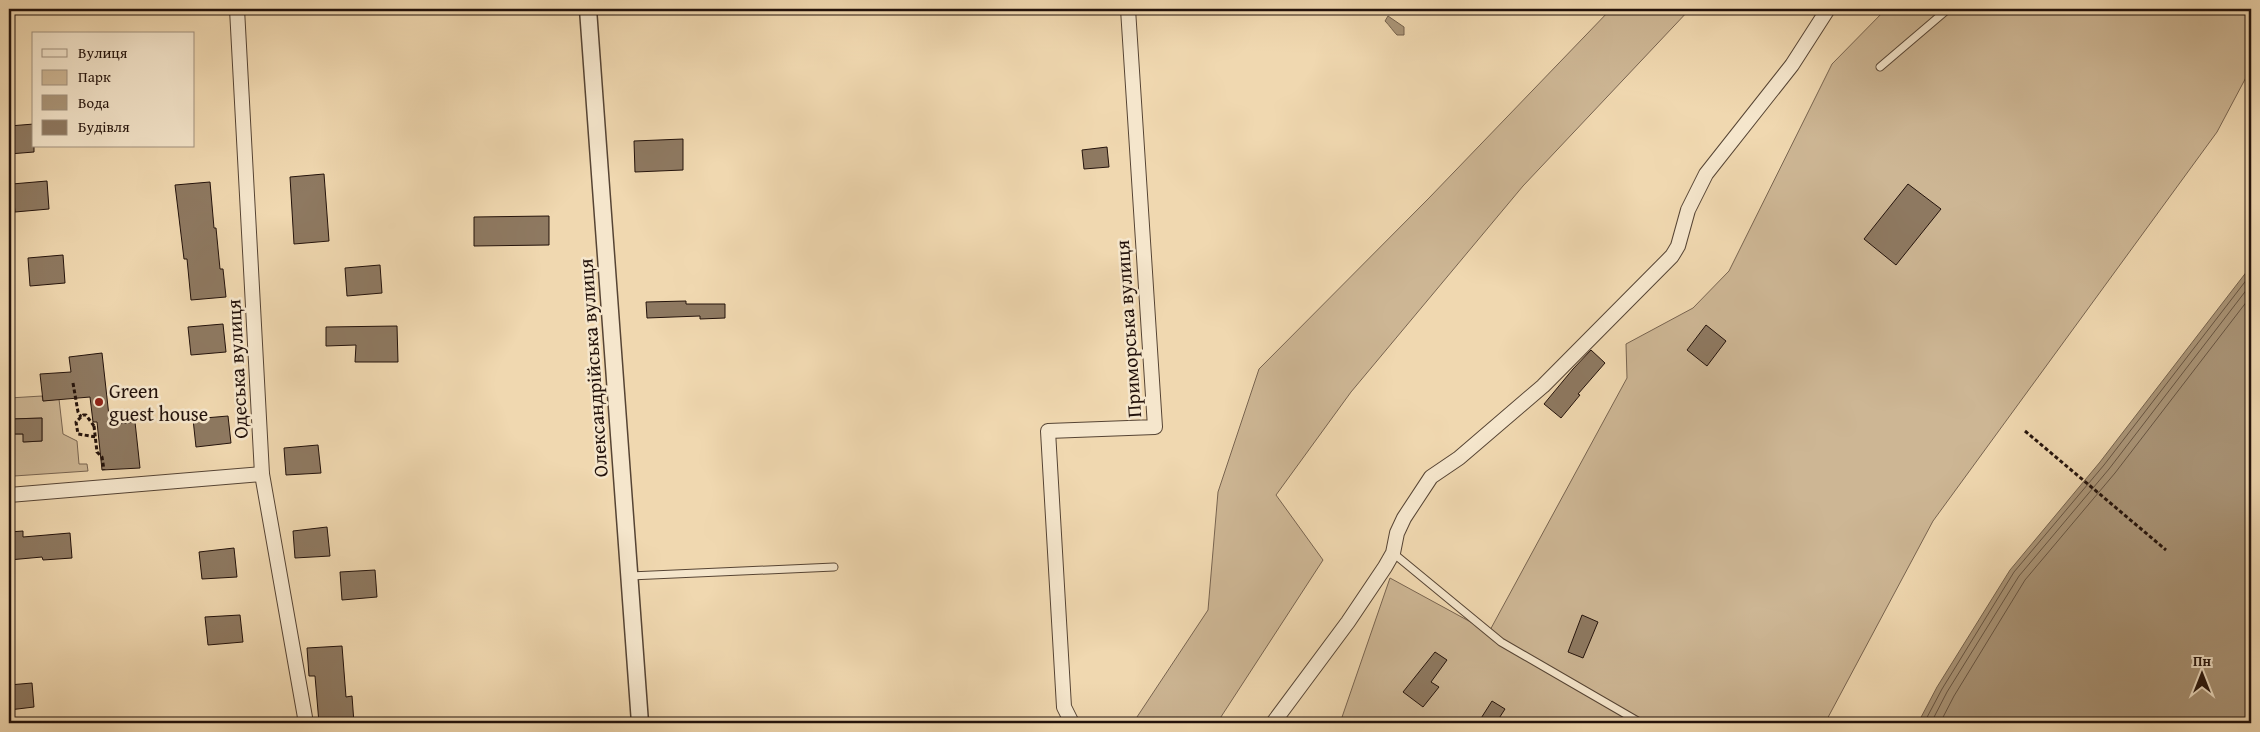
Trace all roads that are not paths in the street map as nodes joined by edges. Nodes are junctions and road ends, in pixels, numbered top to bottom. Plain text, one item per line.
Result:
1 (237, 9) edge
2 (588, 9) edge
3 (1128, 9) edge
4 (1828, 9) edge
5 (1948, 9) edge
6 (1880, 67) dead end
7 (262, 474) junction
8 (9, 495) edge
9 (1393, 552) junction
10 (834, 567) dead end
11 (629, 576) junction
12 (306, 723) edge
13 (640, 723) edge
14 (1072, 723) edge
15 (1273, 723) edge
16 (1641, 723) edge

1 - 7 street, Одеська вулиця
2 - 11 street, Олександрійська вулиця
3 - 14 street, Приморська вулиця
4 - 9 street
5 - 6 lane
7 - 8 street
7 - 12 street, Одеська вулиця
9 - 15 street
9 - 16 lane
10 - 11 lane
11 - 13 street, Олександрійська вулиця

